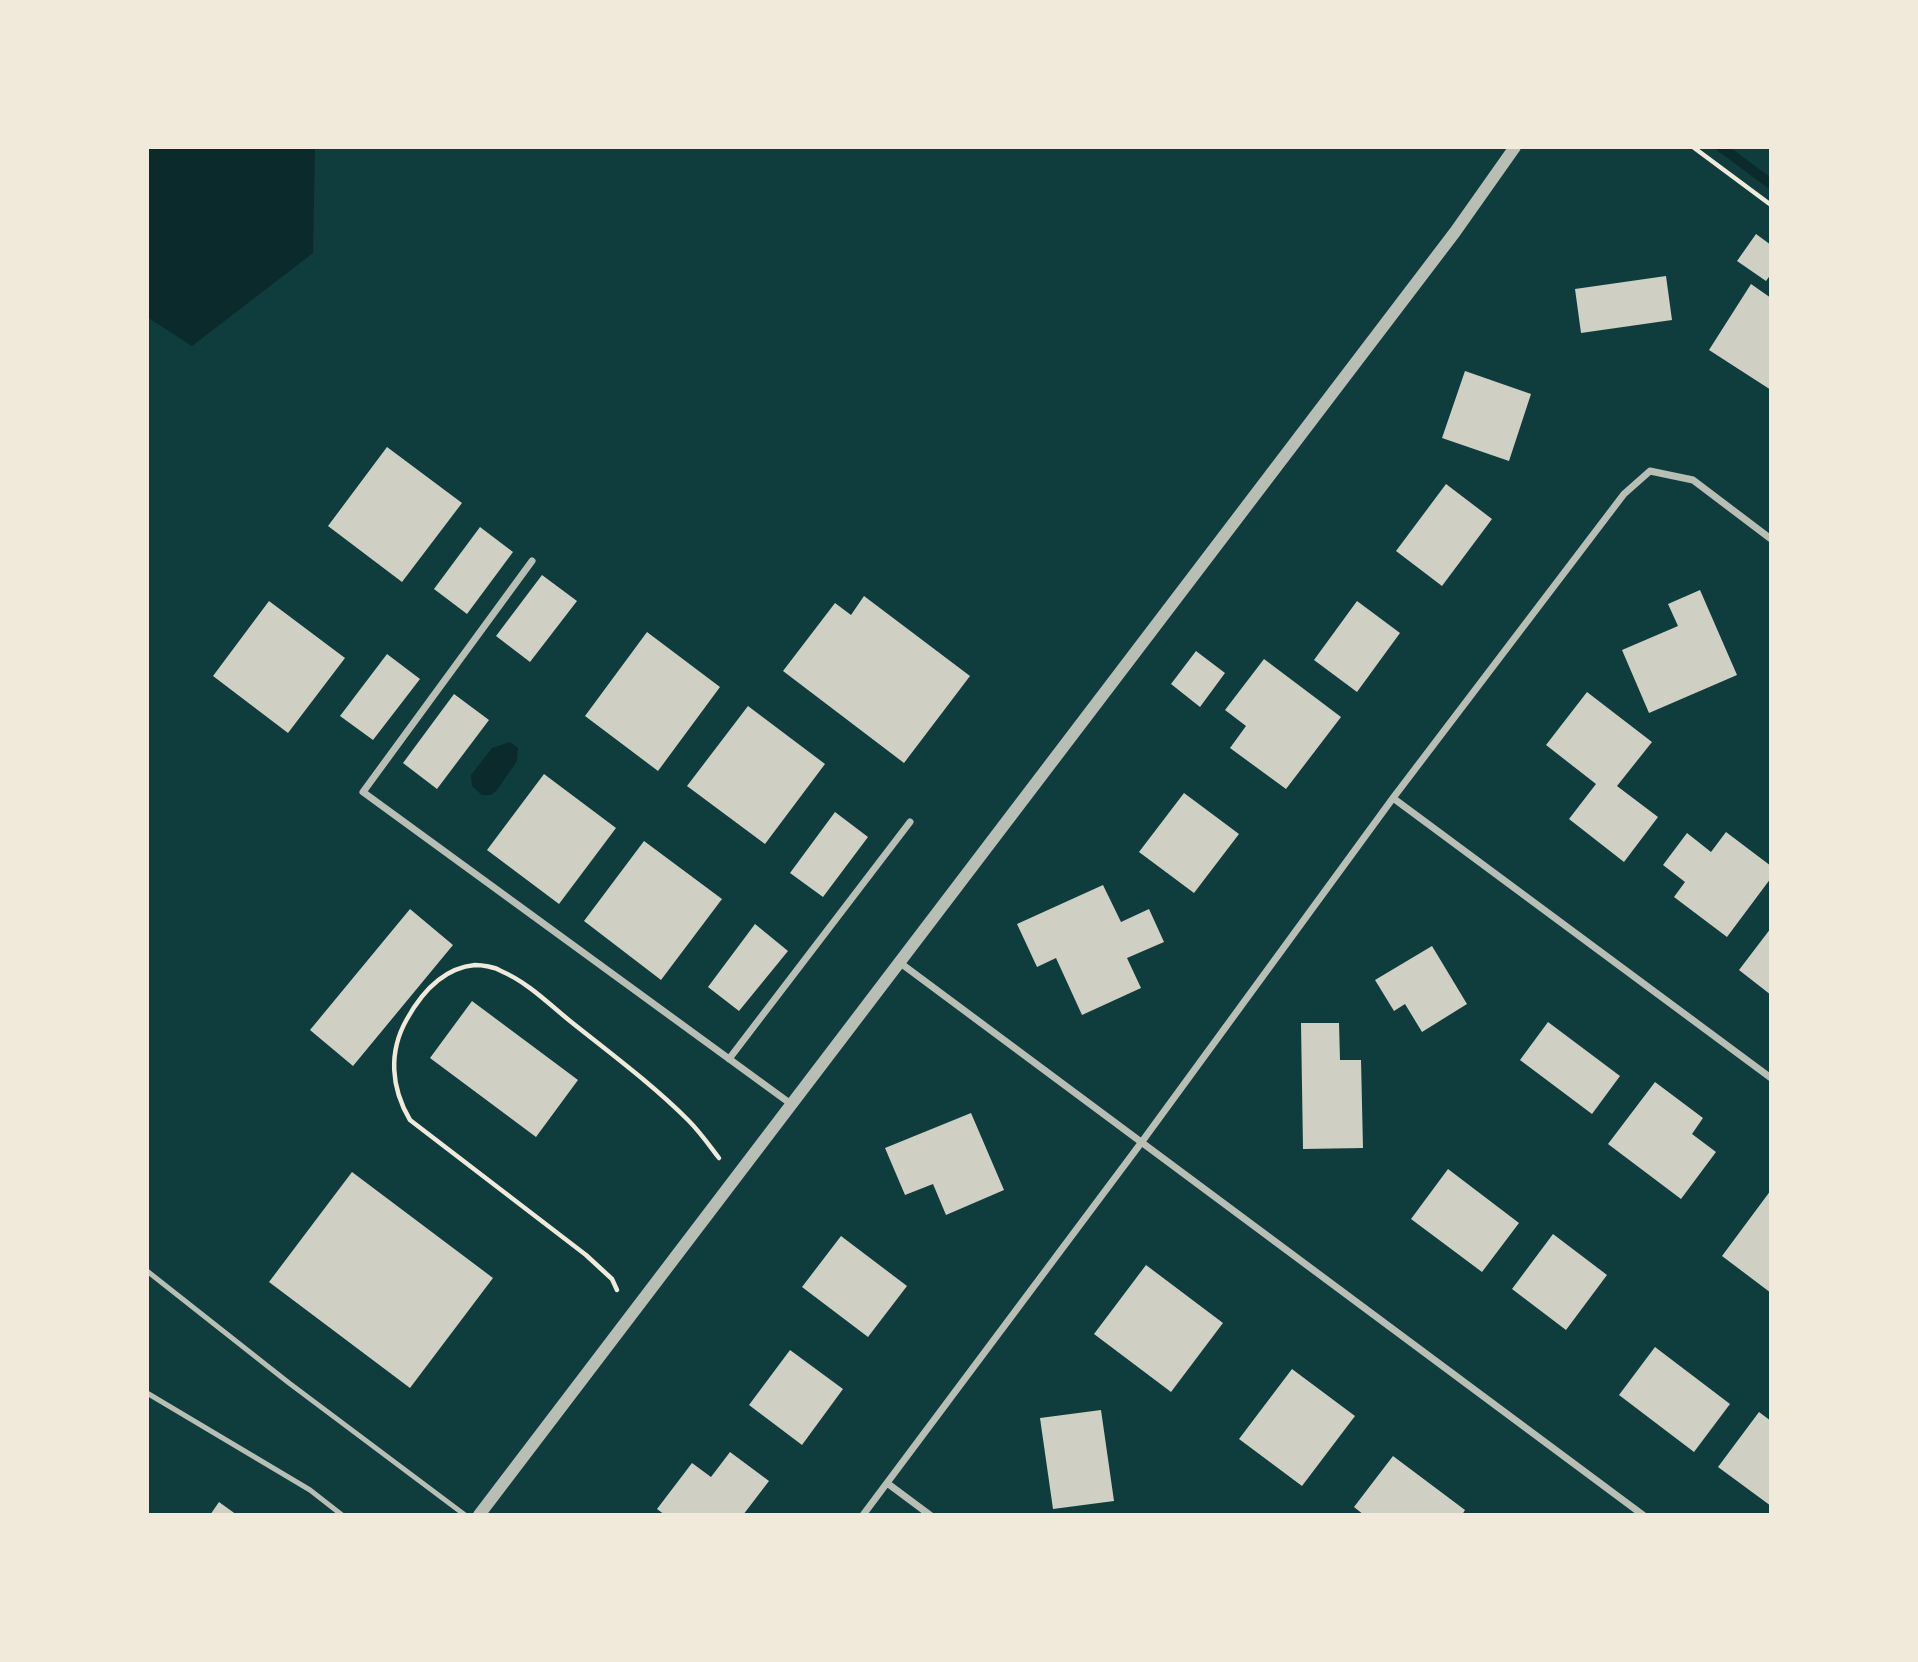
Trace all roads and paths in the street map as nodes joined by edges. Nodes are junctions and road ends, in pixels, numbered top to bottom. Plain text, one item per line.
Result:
1 (1515, 147) edge
2 (1693, 147) edge
3 (1771, 205) edge
4 (1771, 539) edge
5 (532, 561) dead end
6 (1393, 798) junction
7 (909, 822) dead end
8 (899, 962) junction
9 (729, 1059) junction
10 (1771, 1078) edge
11 (791, 1104) junction
12 (1141, 1143) junction
13 (735, 1178) junction
14 (147, 1270) edge
15 (630, 1316) junction
16 (147, 1393) edge
17 (887, 1483) junction
18 (342, 1515) edge
19 (465, 1515) edge
20 (479, 1515) edge
21 (863, 1515) edge
22 (930, 1515) edge
23 (1643, 1515) edge

1 - 8 street
2 - 3 path
4 - 6 street
5 - 9 street
6 - 10 street
6 - 12 street
7 - 9 street
8 - 11 street
8 - 12 street
9 - 11 street
11 - 13 street
12 - 17 street
12 - 23 street
13 - 15 street
13 - 15 path
14 - 19 lane
15 - 20 street
16 - 18 lane
17 - 21 street
17 - 22 street

